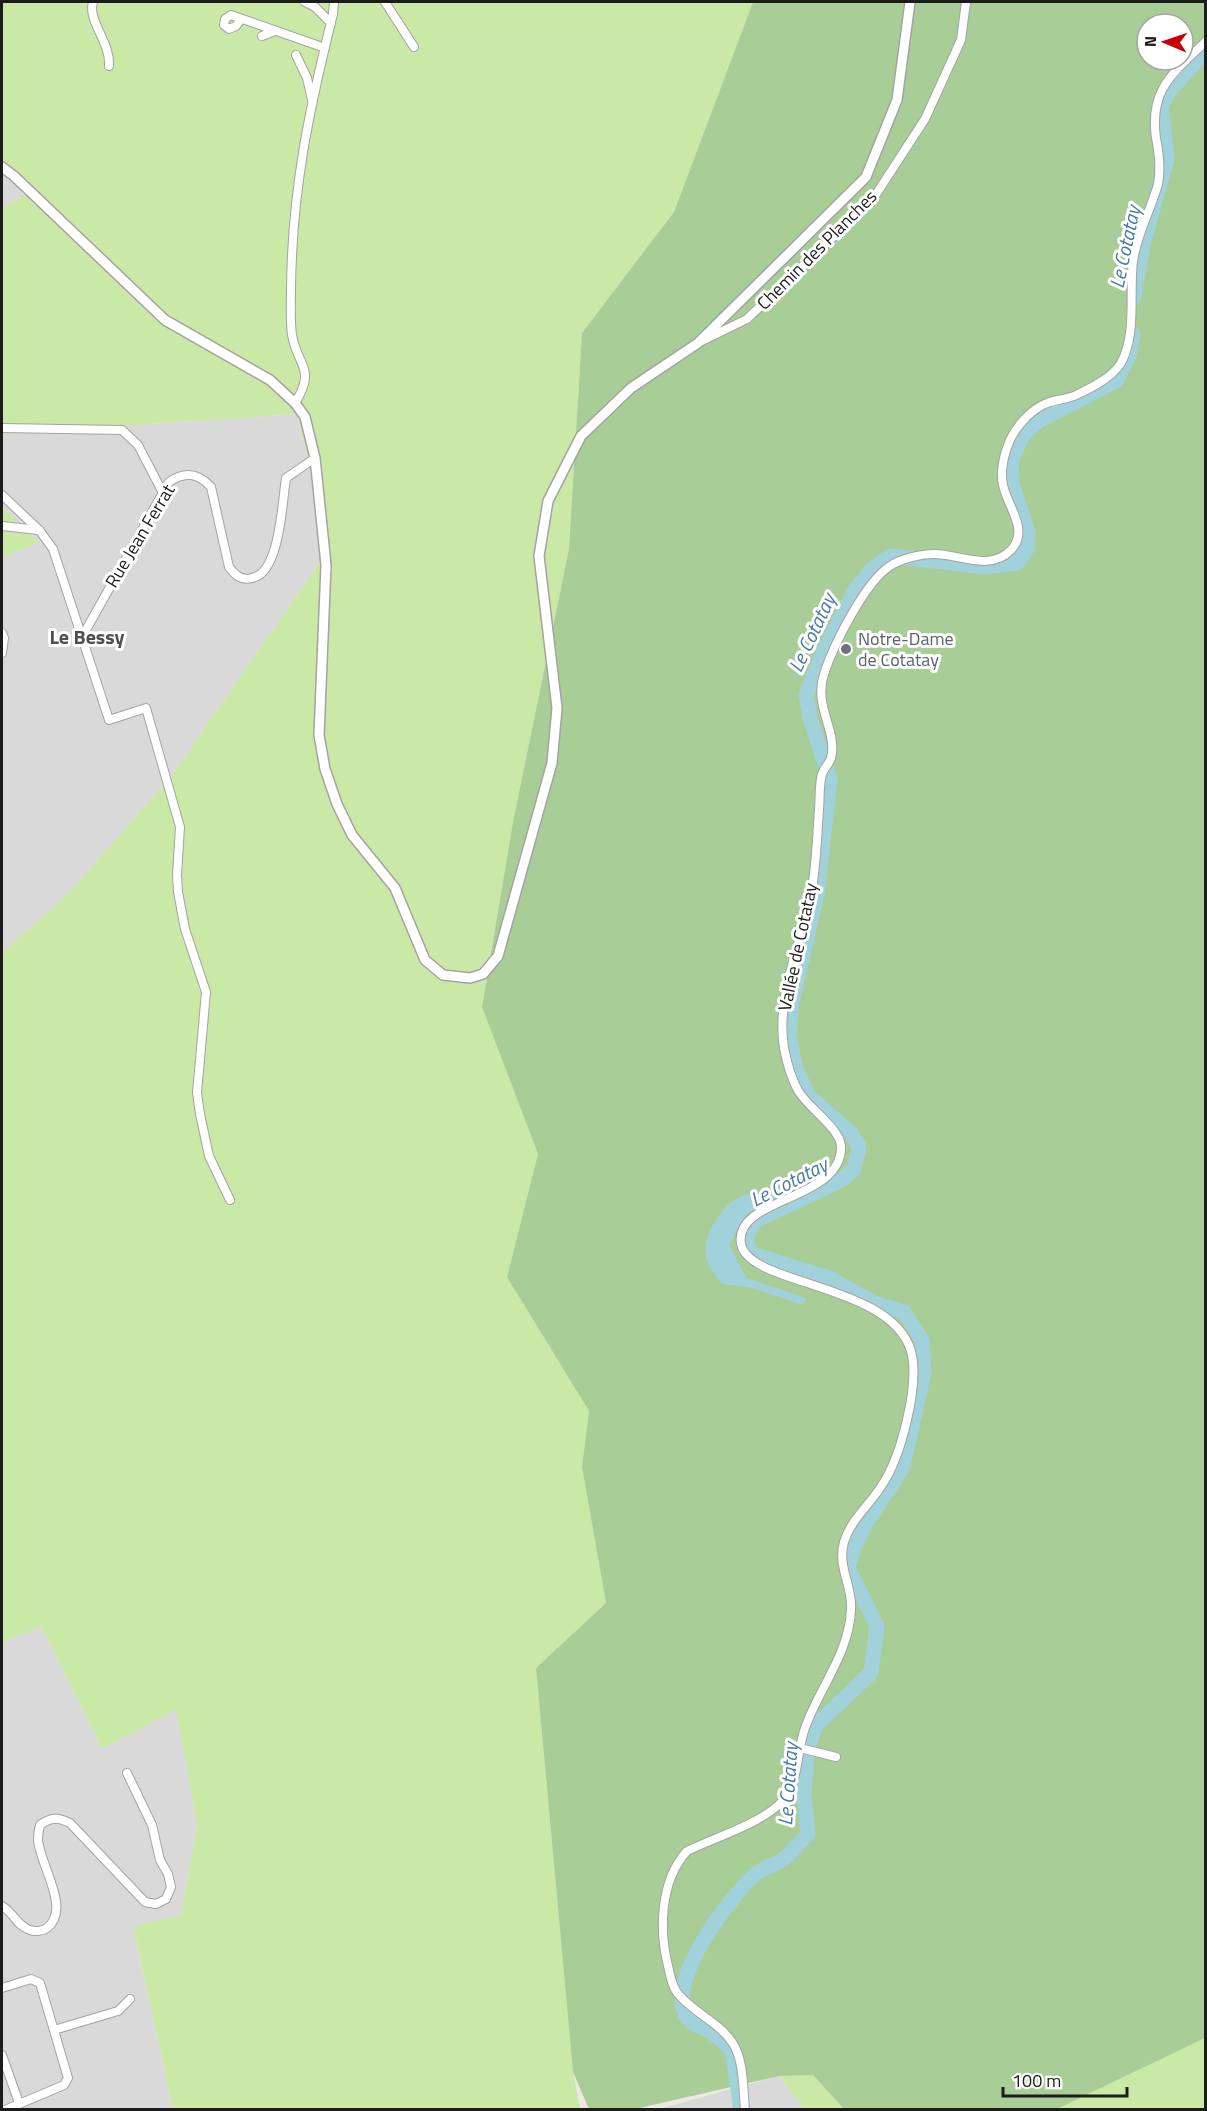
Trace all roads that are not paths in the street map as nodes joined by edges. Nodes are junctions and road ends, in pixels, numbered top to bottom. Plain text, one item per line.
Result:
1 (93, 2) edge
2 (305, 2) edge
3 (334, 2) edge
4 (384, 2) edge
5 (910, 2) edge
6 (966, 2) edge
7 (241, 19) dead end
8 (331, 23) junction
9 (275, 31) junction
10 (262, 36) dead end
11 (1206, 41) edge
12 (414, 47) dead end
13 (325, 48) junction
14 (296, 55) dead end
15 (109, 66) dead end
16 (312, 101) junction
17 (2, 167) edge
18 (698, 343) junction
19 (295, 403) junction
20 (2, 428) edge
21 (315, 458) junction
22 (163, 493) junction
23 (2, 495) edge
24 (2, 526) edge
25 (40, 531) junction
26 (2, 633) edge
27 (82, 637) junction
28 (2, 653) edge
29 (230, 1200) dead end
30 (801, 1748) junction
31 (836, 1757) dead end
32 (127, 1773) dead end
33 (2, 1906) edge
34 (2, 1988) edge
35 (130, 1999) dead end
36 (54, 2030) junction
37 (2, 2055) edge
38 (19, 2103) junction
39 (5, 2109) edge
40 (745, 2109) edge

1 - 15 street
2 - 8 street
3 - 8 street
4 - 12 street
5 - 18 street
6 - 18 street, Chemin des Planches
7 - 9 street
8 - 13 street
9 - 10 street
9 - 13 street
11 - 30 street, Vallée de Cotatay
13 - 16 street
14 - 16 street
16 - 19 street
17 - 19 street
18 - 21 street
19 - 21 street
20 - 22 street
21 - 22 street, Rue Jean Ferrat
22 - 27 street, Rue Jean Ferrat
23 - 25 street
24 - 25 street
25 - 27 street
26 - 28 street
27 - 29 street
30 - 31 street
30 - 40 street, Vallée de Cotatay
32 - 33 street
34 - 36 street
35 - 36 street
36 - 38 street
37 - 38 street
38 - 39 street

